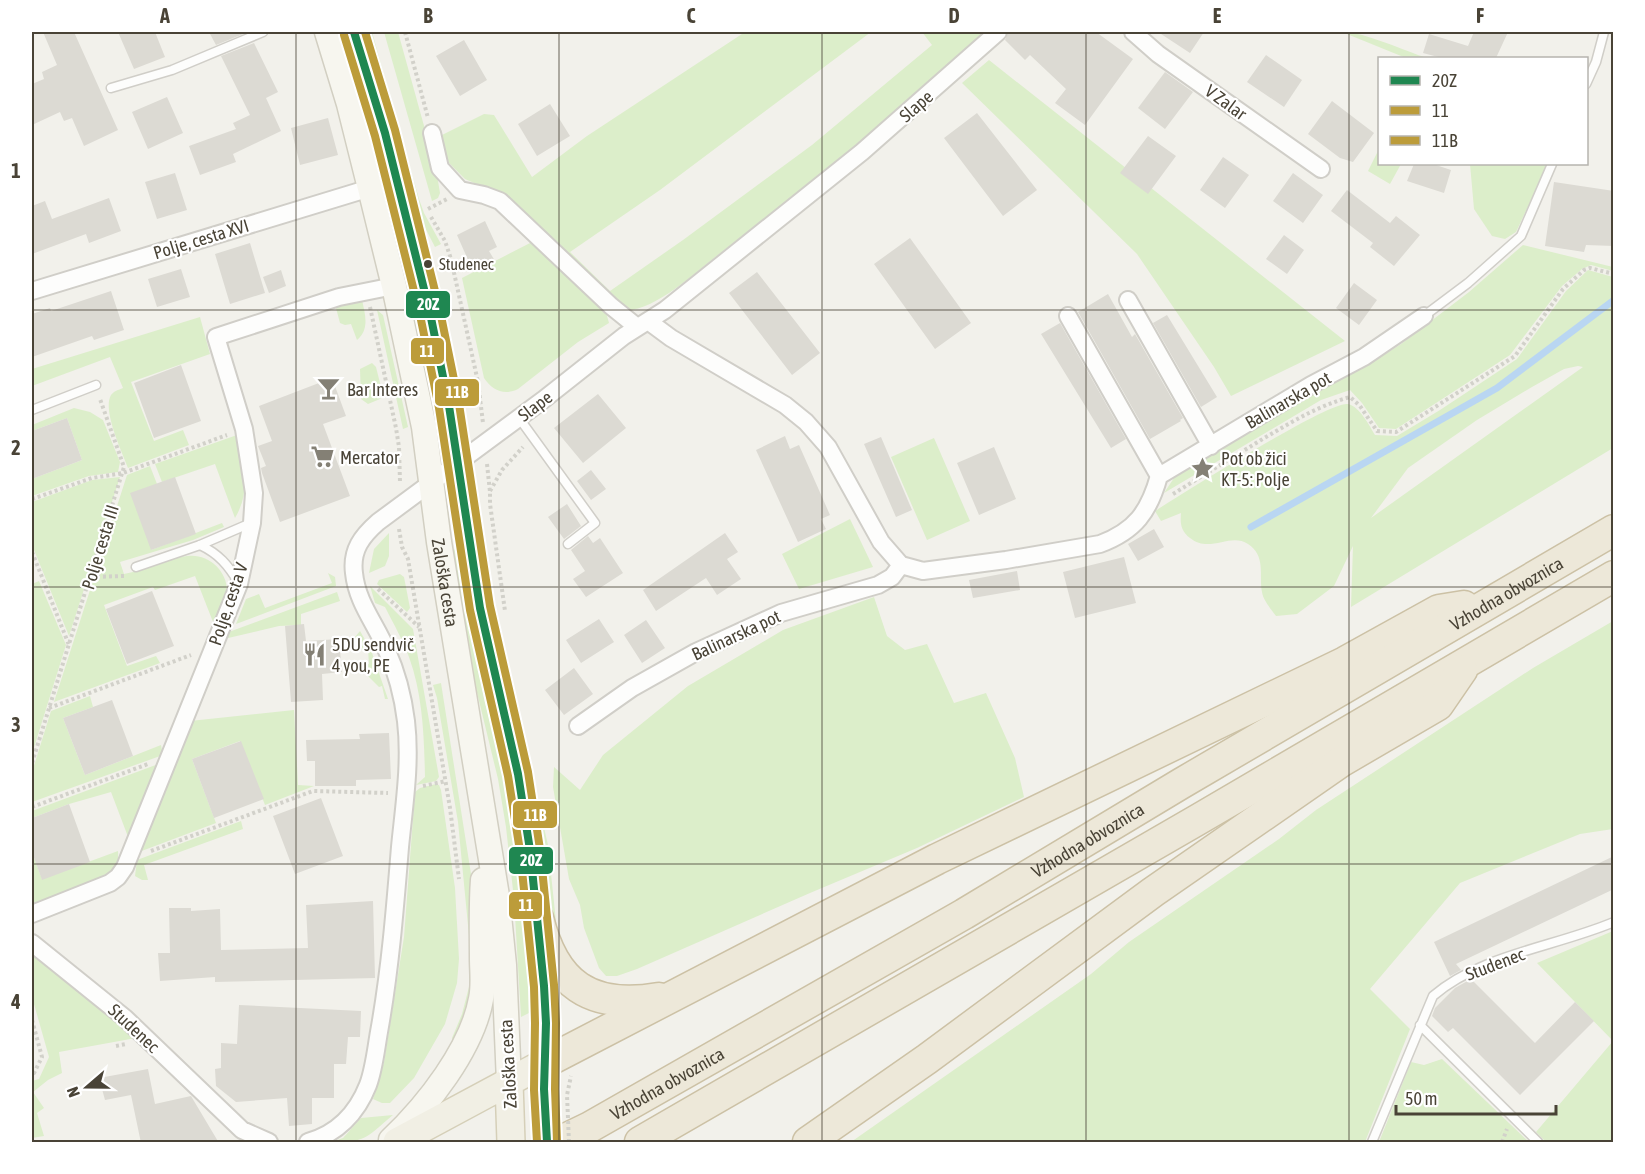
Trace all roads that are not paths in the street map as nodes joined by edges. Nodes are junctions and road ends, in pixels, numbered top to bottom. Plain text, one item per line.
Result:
1 (263, 32) edge
2 (327, 32) edge
3 (354, 32) edge
4 (998, 32) edge
5 (1133, 32) edge
6 (1604, 32) edge
7 (1588, 82) edge
8 (111, 88) dead end
9 (432, 133) road end
10 (1552, 165) edge
11 (1322, 170) dead end
12 (370, 188) junction
13 (394, 286) junction
14 (32, 291) edge
15 (1128, 300) dead end
16 (1068, 316) dead end
17 (1424, 316) joint
18 (642, 324) junction
19 (96, 385) road end
20 (32, 410) edge
21 (519, 418) junction
22 (1211, 446) junction
23 (458, 463) junction
24 (1159, 476) junction
25 (431, 483) junction
26 (252, 523) junction
27 (1614, 530) edge
28 (568, 544) dead end
29 (200, 545) junction
30 (901, 564) junction
31 (136, 567) road end
32 (1614, 576) edge
33 (239, 584) junction
34 (1494, 602) junction
35 (1468, 662) junction
36 (578, 726) dead end
37 (486, 826) junction
38 (32, 914) edge
39 (538, 918) junction
40 (1614, 922) edge
41 (32, 943) edge
42 (682, 993) junction
43 (1420, 1025) junction
44 (554, 1076) junction
45 (509, 1094) junction
46 (269, 1143) edge
47 (308, 1143) edge
48 (388, 1143) edge
49 (397, 1143) edge
50 (511, 1143) edge
51 (547, 1143) edge
52 (559, 1143) edge
53 (640, 1143) edge
54 (808, 1143) edge
55 (1372, 1143) edge
56 (1538, 1143) edge

1 - 8 lane
2 - 12 main road, Zaloška cesta
3 - 23 main road, Zaloška cesta
4 - 18 street, Slape
5 - 11 street, V Zalar
6 - 7 lane
9 - 18 street
10 - 17 lane
12 - 13 main road, Zaloška cesta
12 - 14 street, Polje, cesta XVI
13 - 25 main road, Zaloška cesta
13 - 26 street, Polje, cesta V
15 - 22 street
16 - 24 street
17 - 22 street, Balinarska pot
18 - 21 street, Slape
18 - 30 street
19 - 20 lane
21 - 23 street, Slape
21 - 28 lane
22 - 24 street, Balinarska pot
23 - 25 street, Slape
23 - 39 main road, Zaloška cesta
24 - 30 street
25 - 37 main road, Zaloška cesta
25 - 47 street, Slape
26 - 29 lane
26 - 33 street, Polje, cesta V
27 - 34 highway, Vzhodna obvoznica
29 - 31 lane
29 - 33 lane
30 - 36 street, Balinarska pot
32 - 35 highway, Vzhodna obvoznica
33 - 38 street, Polje, cesta V
34 - 42 highway
34 - 52 highway, Vzhodna obvoznica
35 - 53 highway, Vzhodna obvoznica
35 - 54 highway
37 - 45 main road, Zaloška cesta
37 - 48 main road
39 - 42 highway
39 - 44 main road, Zaloška cesta
40 - 43 lane, Studenec
41 - 46 street, Studenec
42 - 44 highway
43 - 55 lane, Studenec
43 - 56 lane
44 - 45 main road
44 - 51 main road, Zaloška cesta
45 - 49 main road
45 - 50 main road, Zaloška cesta

